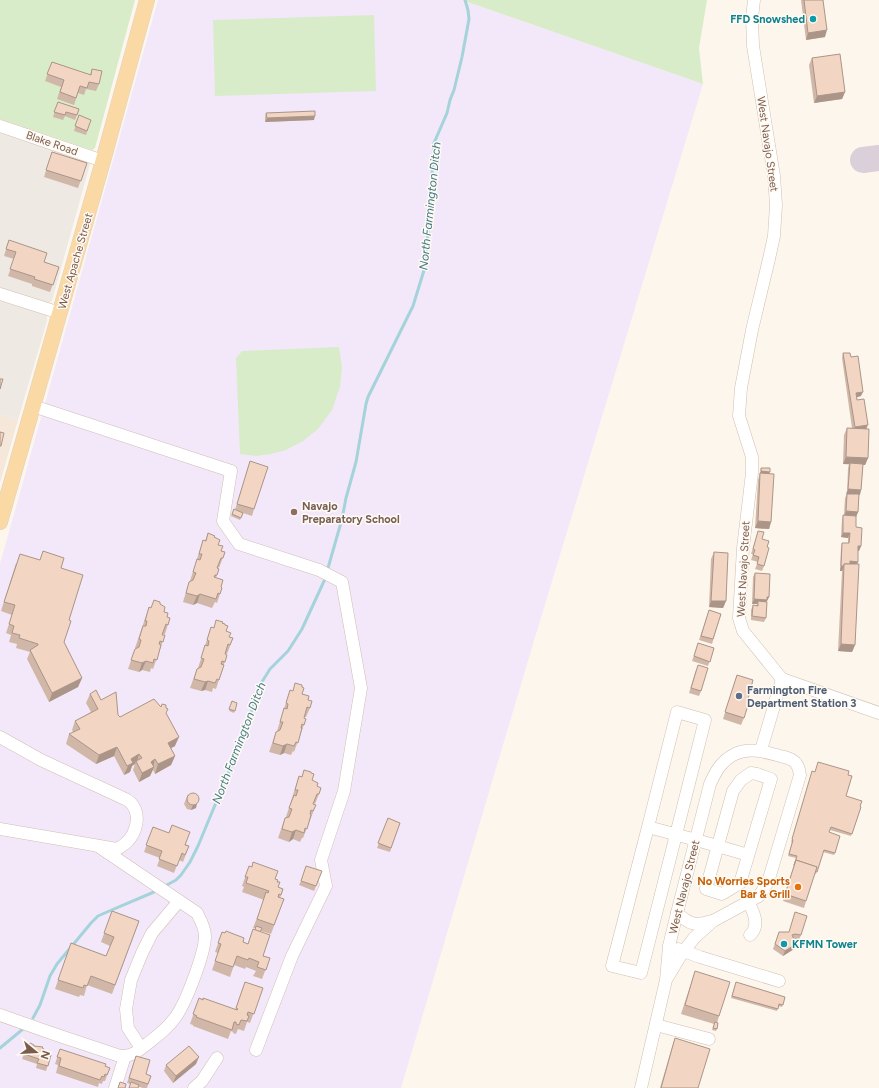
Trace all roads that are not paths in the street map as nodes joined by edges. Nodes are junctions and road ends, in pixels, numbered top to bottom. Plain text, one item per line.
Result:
1 (147, 0) edge
2 (754, 0) edge
3 (0, 126) edge
4 (103, 160) junction
5 (0, 294) edge
6 (60, 313) junction
7 (33, 406) junction
8 (0, 522) edge
9 (782, 679) junction
10 (879, 713) edge
11 (0, 737) edge
12 (761, 750) junction
13 (747, 751) junction
14 (751, 773) junction
15 (648, 828) junction
16 (0, 830) edge
17 (676, 834) junction
18 (695, 840) junction
19 (98, 846) junction
20 (718, 846) junction
21 (748, 855) junction
22 (179, 901) junction
23 (748, 902) junction
24 (677, 913) junction
25 (713, 921) junction
26 (750, 935) dead end
27 (669, 946) junction
28 (685, 951) junction
29 (666, 980) junction
30 (779, 980) dead end
31 (0, 1015) edge
32 (656, 1025) junction
33 (709, 1039) dead end
34 (142, 1048) junction
35 (256, 1050) dead end
36 (125, 1056) junction
37 (217, 1058) dead end
38 (115, 1088) edge
39 (194, 1088) edge
40 (641, 1088) edge

1 - 4 main road, West Apache Street
2 - 9 street, West Navajo Street
3 - 4 street, Blake Road
4 - 6 main road, West Apache Street
5 - 6 street
6 - 7 main road, West Apache Street
7 - 8 main road, West Apache Street
7 - 35 street
9 - 10 street
9 - 12 street
11 - 19 street
12 - 13 street, West Navajo Street
12 - 23 street
13 - 14 street
13 - 18 street, West Navajo Street
14 - 20 street
14 - 21 street
15 - 17 street
15 - 17 street
15 - 17 street
16 - 19 street
17 - 18 street
18 - 20 street
18 - 24 street, West Navajo Street
19 - 22 street
20 - 21 street
20 - 21 street
22 - 34 street
22 - 34 street
23 - 25 street
23 - 26 street
24 - 25 street
24 - 27 street, West Navajo Street
25 - 28 street
27 - 28 street
27 - 29 street, West Navajo Street
28 - 29 street
28 - 30 street
29 - 32 street, West Navajo Street
31 - 36 street
32 - 33 street
32 - 40 street, West Navajo Street
34 - 36 street
36 - 38 street
37 - 39 street

